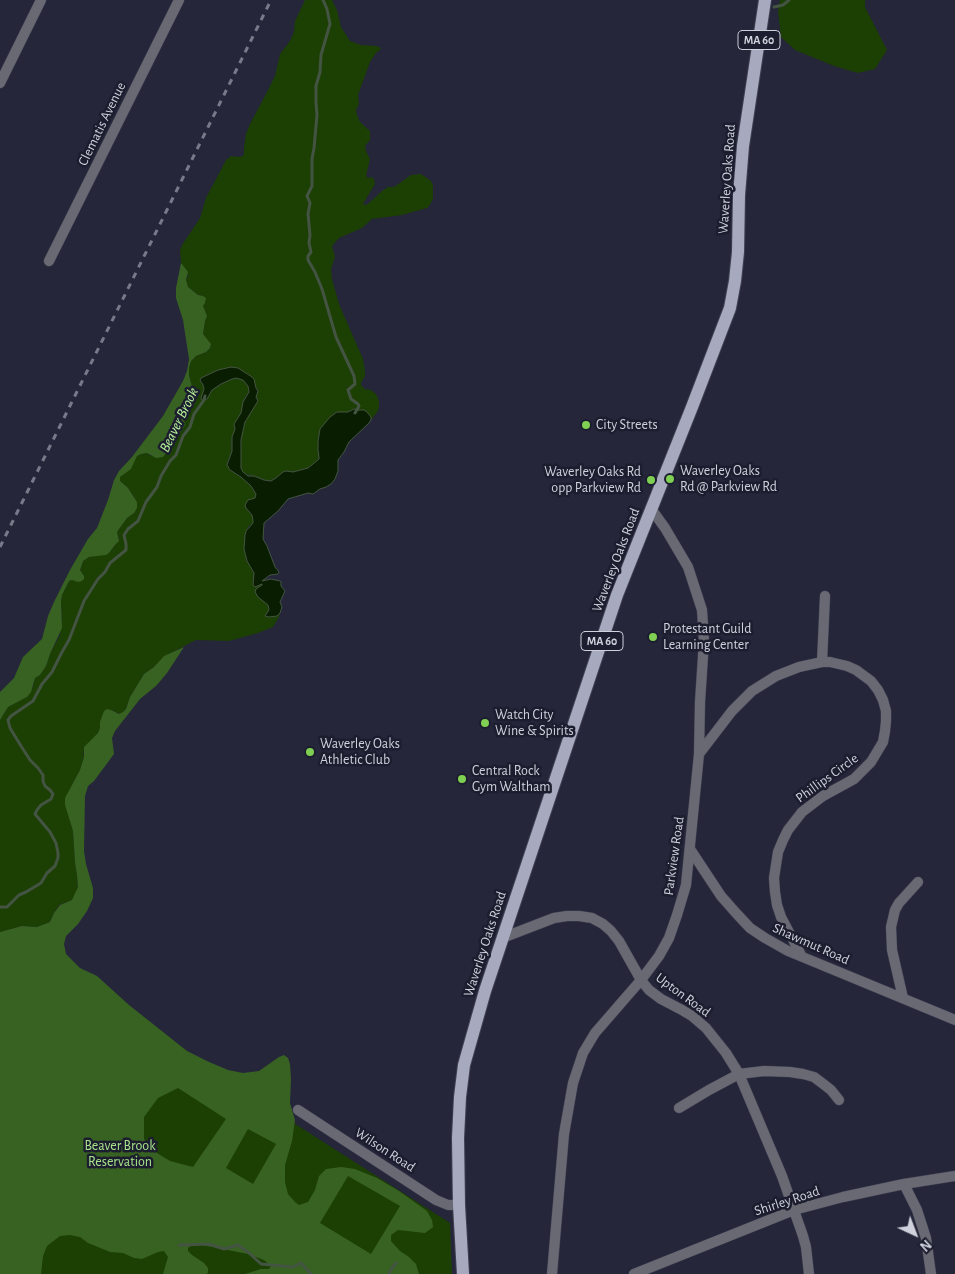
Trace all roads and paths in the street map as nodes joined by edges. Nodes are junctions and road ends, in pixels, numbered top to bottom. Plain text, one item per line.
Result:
1 (41, 0) edge
2 (179, 0) edge
3 (765, 0) edge
4 (0, 83) edge
5 (49, 261) dead end
6 (652, 510) junction
7 (825, 596) dead end
8 (822, 662) junction
9 (699, 754) junction
10 (690, 849) junction
11 (918, 882) dead end
12 (502, 938) junction
13 (800, 955) junction
14 (641, 980) junction
15 (904, 998) junction
16 (955, 1020) edge
17 (739, 1074) junction
18 (839, 1100) dead end
19 (679, 1108) dead end
20 (298, 1110) dead end
21 (955, 1176) edge
22 (904, 1184) junction
23 (459, 1205) junction
24 (794, 1210) junction
25 (463, 1274) edge
26 (552, 1274) edge
27 (634, 1274) edge
28 (809, 1274) edge
29 (931, 1274) edge

1 - 4 street
2 - 5 street, Clematis Avenue
3 - 6 main road, Waverley Oaks Road / MA 60
6 - 9 street, Parkview Road
6 - 12 main road, Waverley Oaks Road / MA 60
7 - 8 street
8 - 9 street, Phillips Circle
8 - 13 street, Phillips Circle
9 - 10 street, Parkview Road
10 - 13 street, Shawmut Road
10 - 14 street, Parkview Road
11 - 15 street
12 - 14 street, Upton Road
12 - 23 main road, Waverley Oaks Road / MA 60
13 - 15 street, Shawmut Road
14 - 17 street, Upton Road
14 - 26 street, Parkview Road
15 - 16 street, Shawmut Road
17 - 18 street
17 - 19 street
17 - 24 street, Upton Road
20 - 23 street, Wilson Road
21 - 22 street, Shirley Road
22 - 24 street, Shirley Road
22 - 29 street
23 - 25 main road, Waverley Oaks Road / MA 60
24 - 27 street, Shirley Road
24 - 28 street, Upton Road

